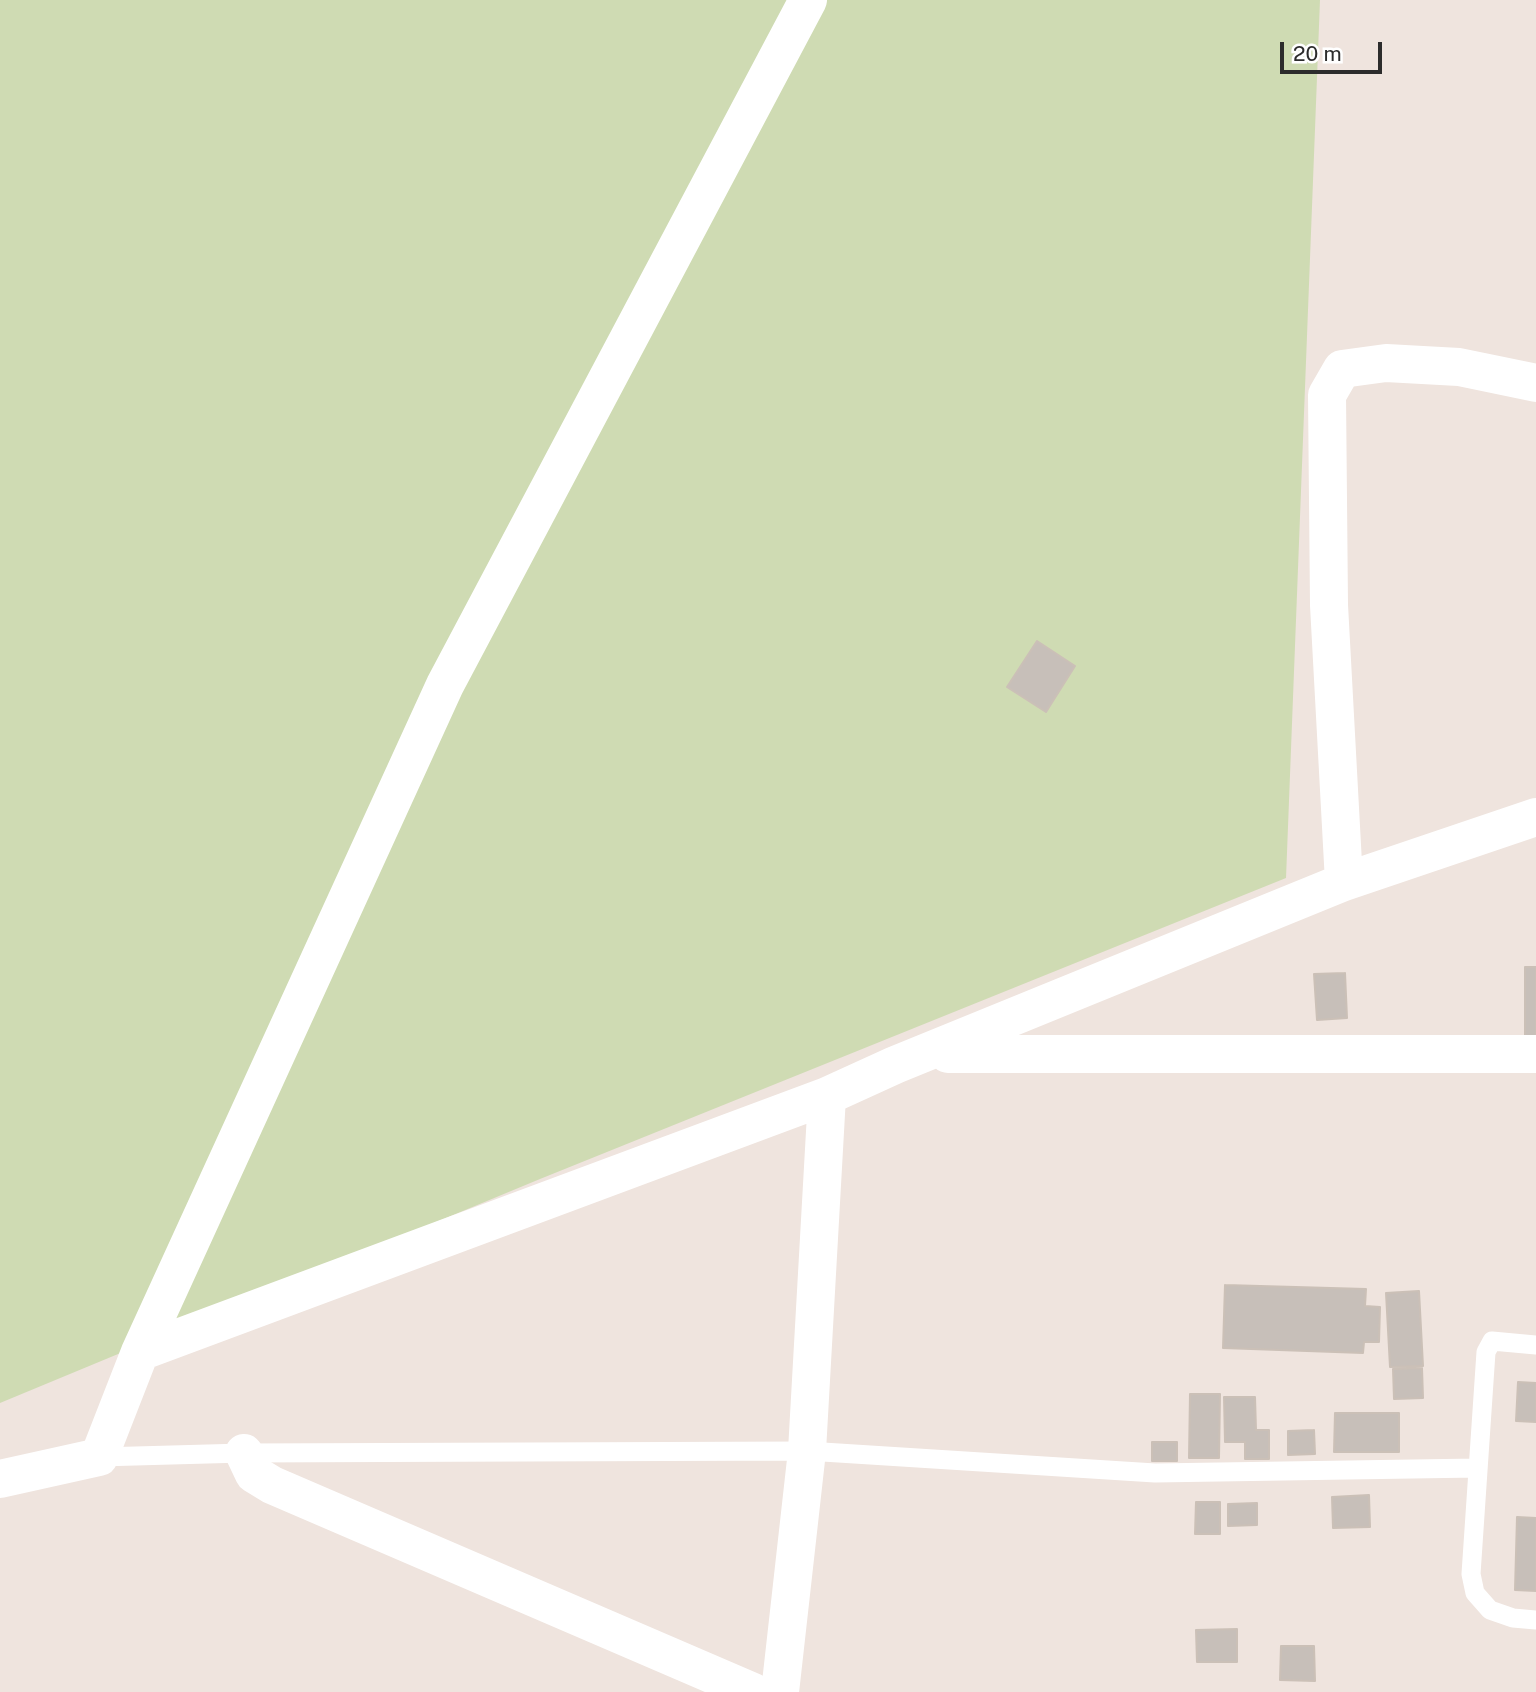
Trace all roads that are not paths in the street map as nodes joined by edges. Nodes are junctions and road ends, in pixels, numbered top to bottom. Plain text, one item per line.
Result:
1 (808, 0) edge
2 (1536, 383) edge
3 (1536, 817) edge
4 (1344, 882) junction
5 (928, 1054) junction
6 (1536, 1054) edge
7 (827, 1096) junction
8 (1536, 1345) edge
9 (140, 1352) junction
10 (807, 1451) junction
11 (244, 1453) junction
12 (99, 1457) junction
13 (4, 1468) edge
14 (1477, 1468) junction
15 (1536, 1620) edge
16 (753, 1692) edge
17 (780, 1692) edge

1 - 9 street
2 - 4 street
3 - 4 street
4 - 5 street
5 - 6 street
5 - 7 street
7 - 9 street
7 - 10 street
8 - 14 lane
9 - 12 street
10 - 11 lane
10 - 14 lane
10 - 17 street
11 - 12 lane
11 - 16 street
12 - 13 street
14 - 15 lane

